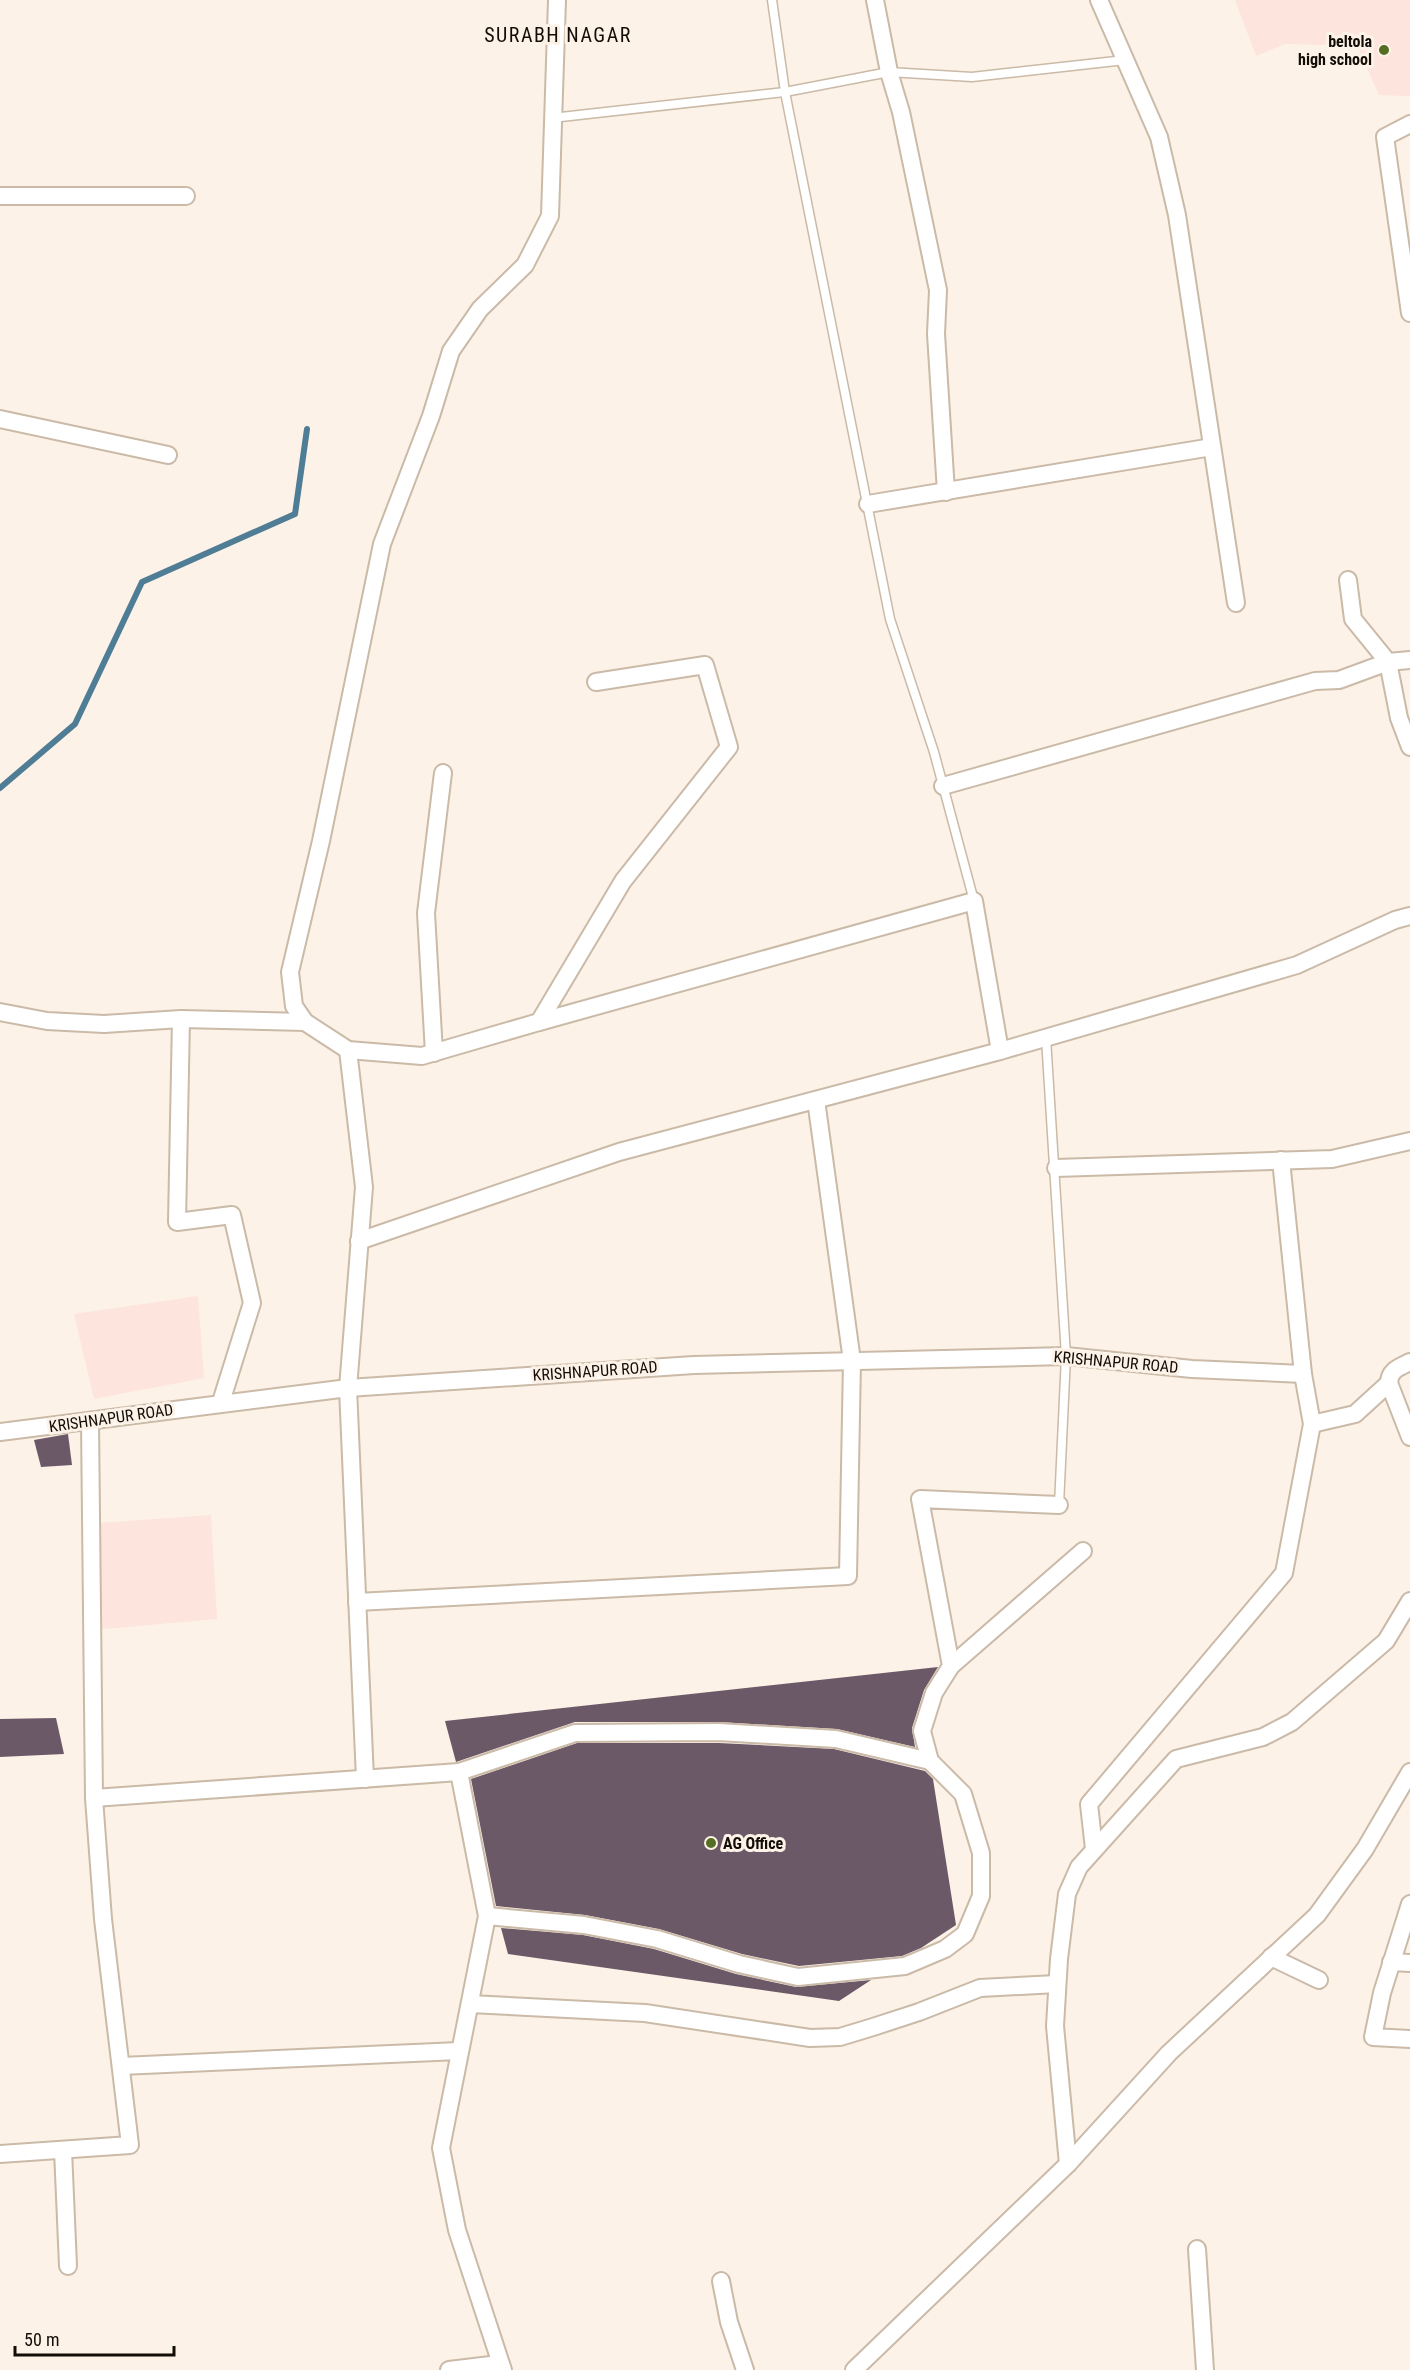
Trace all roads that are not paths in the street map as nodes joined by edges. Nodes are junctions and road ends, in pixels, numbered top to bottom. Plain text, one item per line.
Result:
1 (557, 0) edge
2 (772, 0) edge
3 (875, 0) edge
4 (1099, 0) edge
5 (1125, 60) junction
6 (889, 72) junction
7 (785, 92) junction
8 (552, 118) junction
9 (1410, 124) edge
10 (0, 196) edge
11 (186, 196) dead end
12 (1410, 314) edge
13 (0, 419) edge
14 (1212, 447) junction
15 (168, 455) dead end
16 (946, 492) junction
17 (868, 504) junction
18 (1348, 580) dead end
19 (1236, 603) dead end
20 (1410, 660) edge
21 (1388, 662) junction
22 (596, 682) dead end
23 (1410, 747) edge
24 (443, 773) dead end
25 (943, 786) junction
26 (974, 901) junction
27 (1410, 916) edge
28 (0, 1012) edge
29 (181, 1019) junction
30 (305, 1022) junction
31 (539, 1022) junction
32 (1046, 1038) junction
33 (348, 1050) junction
34 (1000, 1051) junction
35 (434, 1053) junction
36 (816, 1100) junction
37 (1410, 1141) edge
38 (1281, 1160) junction
39 (1056, 1168) junction
40 (360, 1241) junction
41 (1066, 1356) junction
42 (852, 1361) junction
43 (1410, 1362) edge
44 (1303, 1374) junction
45 (1389, 1383) junction
46 (348, 1388) junction
47 (221, 1402) junction
48 (90, 1422) junction
49 (1312, 1424) junction
50 (0, 1432) edge
51 (1410, 1437) edge
52 (1059, 1505) joint
53 (1083, 1551) dead end
54 (1410, 1601) edge
55 (357, 1602) junction
56 (951, 1666) junction
57 (930, 1761) junction
58 (459, 1772) junction
59 (1410, 1772) edge
60 (365, 1779) junction
61 (94, 1798) junction
62 (1094, 1849) junction
63 (1410, 1904) edge
64 (487, 1916) junction
65 (1271, 1957) junction
66 (1391, 1962) junction
67 (1410, 1963) edge
68 (1319, 1980) dead end
69 (1057, 1984) junction
70 (470, 2004) junction
71 (1410, 2039) edge
72 (459, 2051) junction
73 (121, 2066) junction
74 (63, 2150) junction
75 (0, 2154) edge
76 (1068, 2164) junction
77 (1197, 2249) dead end
78 (68, 2266) dead end
79 (721, 2281) dead end
80 (501, 2367) edge
81 (449, 2370) edge
82 (745, 2370) edge
83 (854, 2370) edge
84 (1205, 2370) edge

1 - 8 street
2 - 7 lane
3 - 6 street
4 - 5 street
5 - 6 lane
5 - 14 street
6 - 7 lane
6 - 16 street
7 - 8 lane
7 - 17 lane
8 - 30 street
9 - 12 street
10 - 11 street
13 - 15 street
14 - 16 street
14 - 19 street
16 - 17 street
17 - 25 lane
18 - 21 street
20 - 21 street
21 - 23 street
21 - 25 street
22 - 31 street
24 - 35 street
25 - 26 lane
26 - 31 street
26 - 34 street
27 - 32 street
28 - 29 street
29 - 30 street
29 - 47 street
30 - 33 street
31 - 35 street
32 - 34 street
32 - 39 lane
33 - 35 street
33 - 40 street
34 - 36 street
36 - 40 street
36 - 42 street
37 - 38 street
38 - 39 street
38 - 44 street
39 - 41 lane
40 - 46 street
41 - 42 street, KRISHNAPUR ROAD
41 - 44 street, KRISHNAPUR ROAD
41 - 52 lane
42 - 46 street, KRISHNAPUR ROAD
42 - 55 street
43 - 45 street
44 - 49 street
45 - 49 street
45 - 51 street
46 - 47 street, KRISHNAPUR ROAD
46 - 55 street
47 - 48 street, KRISHNAPUR ROAD
48 - 50 street, KRISHNAPUR ROAD
48 - 61 street
49 - 62 street
52 - 56 street
53 - 56 street
54 - 62 street
55 - 60 street
56 - 57 street
57 - 58 street
57 - 64 street
58 - 60 street
58 - 64 street
59 - 65 street
60 - 61 street
61 - 73 street
62 - 69 street
63 - 66 street
64 - 70 street
65 - 68 street
65 - 76 street
66 - 67 street
66 - 71 street
69 - 70 street
69 - 76 street
70 - 72 street
72 - 73 street
72 - 80 street
73 - 74 street
74 - 75 street
74 - 78 street
76 - 83 street
77 - 84 street
79 - 82 street
80 - 81 street

